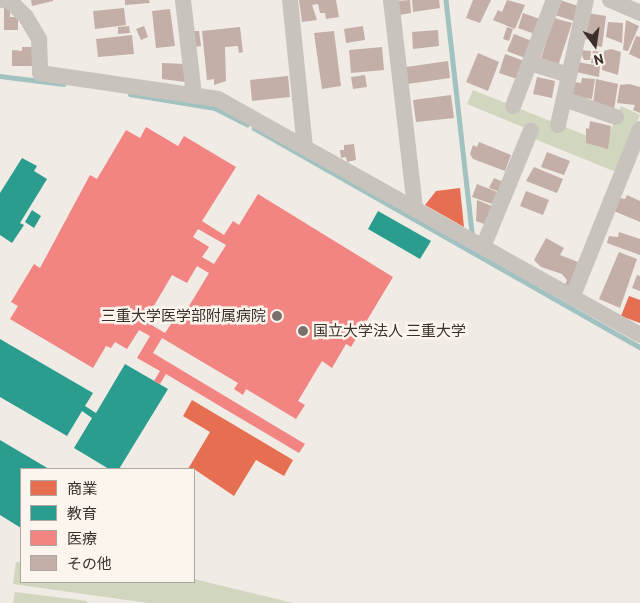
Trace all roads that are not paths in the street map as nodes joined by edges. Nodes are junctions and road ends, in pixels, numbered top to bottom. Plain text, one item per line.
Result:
1 (3, 0) edge
2 (183, 0) edge
3 (290, 0) edge
4 (391, 0) edge
5 (554, 0) edge
6 (586, 0) edge
7 (610, 0) edge
8 (640, 13) edge
9 (530, 63) junction
10 (569, 76) junction
11 (194, 95) junction
12 (564, 100) junction
13 (513, 106) dead end
14 (616, 117) dead end
15 (558, 125) dead end
16 (640, 129) edge
17 (531, 130) dead end
18 (305, 147) junction
19 (415, 208) junction
20 (484, 247) junction
21 (572, 298) junction
22 (640, 335) edge

1 - 11 street
2 - 11 street
3 - 18 street
4 - 19 street
5 - 9 street
6 - 10 street
7 - 8 street
9 - 10 street
9 - 13 street
10 - 12 street
11 - 18 street
12 - 14 street
12 - 15 street
16 - 21 street
17 - 20 street
18 - 19 street
19 - 20 street
20 - 21 street
21 - 22 street

